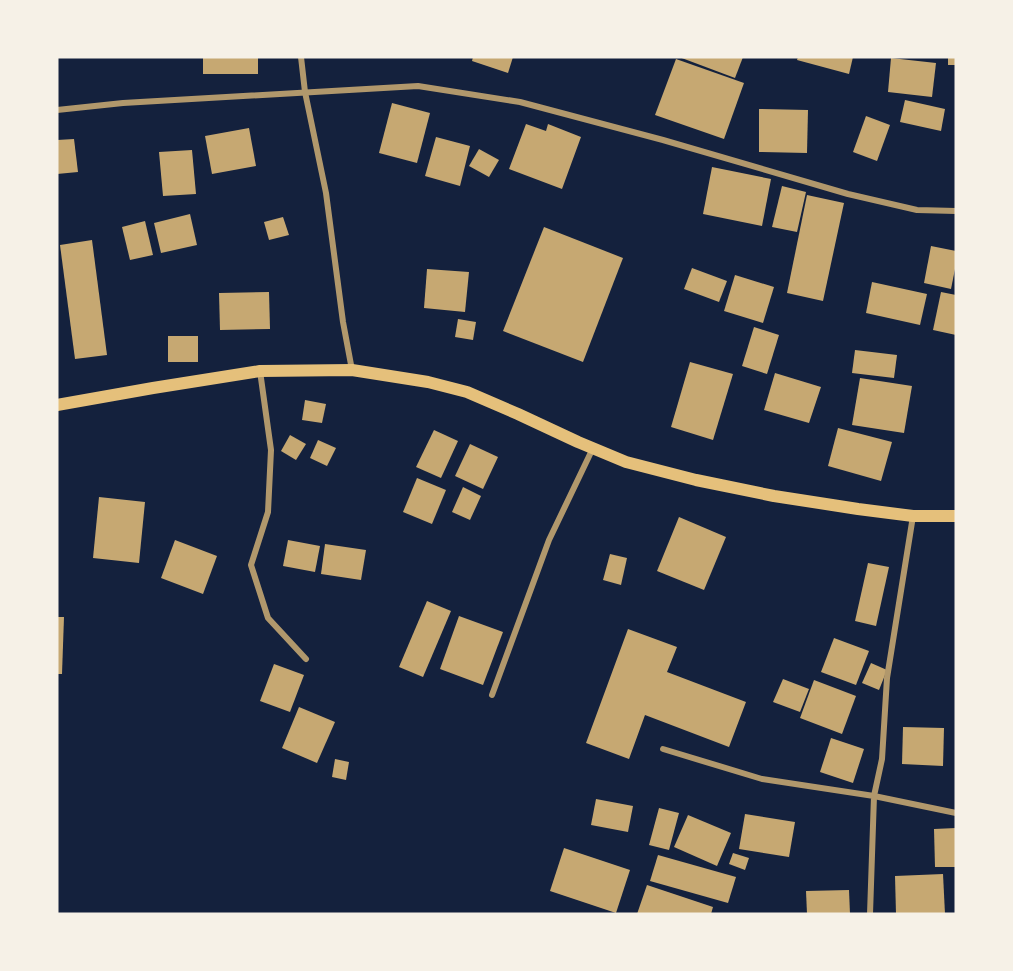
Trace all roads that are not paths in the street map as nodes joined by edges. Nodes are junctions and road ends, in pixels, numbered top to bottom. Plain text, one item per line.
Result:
1 (301, 57) edge
2 (305, 92) junction
3 (57, 110) edge
4 (956, 212) edge
5 (352, 370) junction
6 (260, 371) junction
7 (57, 405) edge
8 (593, 448) junction
9 (913, 516) junction
10 (956, 516) edge
11 (306, 659) dead end
12 (492, 695) dead end
13 (663, 749) dead end
14 (874, 796) junction
15 (956, 813) edge
16 (870, 914) edge

1 - 2 street
2 - 3 street
2 - 4 street
2 - 5 street
5 - 6 main road
5 - 8 main road
6 - 7 main road
6 - 11 street
8 - 9 main road
8 - 12 street
9 - 10 main road
9 - 14 street
13 - 14 street
14 - 15 street
14 - 16 street

